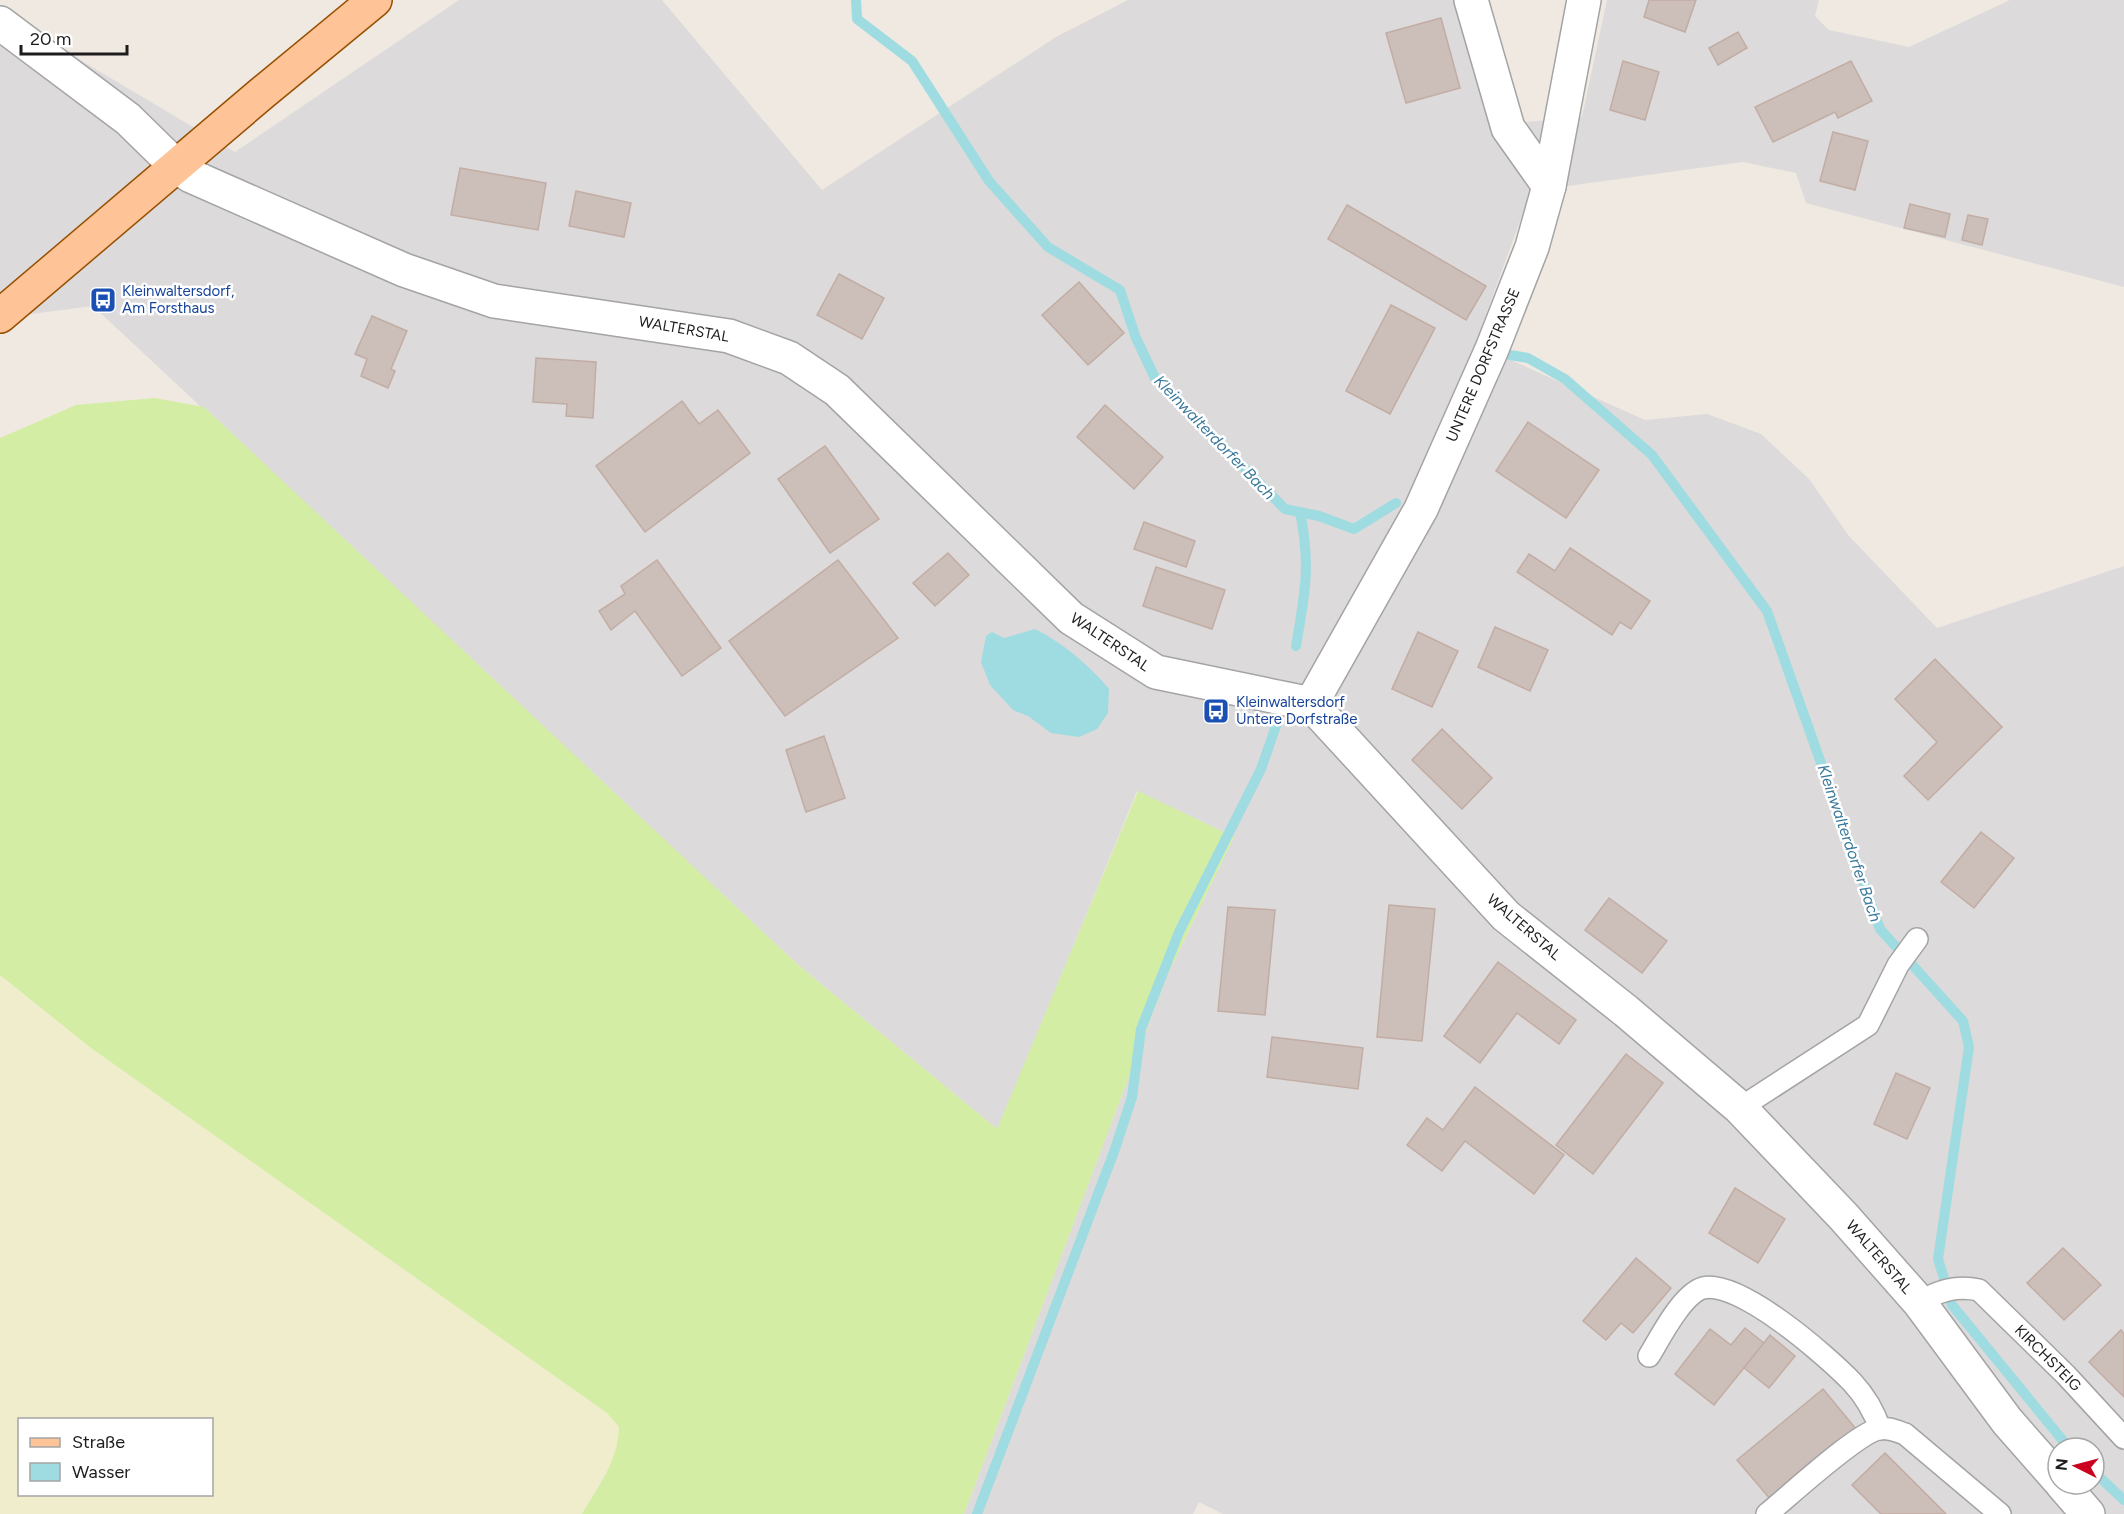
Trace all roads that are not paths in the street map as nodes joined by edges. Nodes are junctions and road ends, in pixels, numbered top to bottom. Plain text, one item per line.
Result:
1 (375, 0) edge
2 (1471, 0) edge
3 (1584, 0) edge
4 (0, 23) edge
5 (176, 166) junction
6 (1549, 186) junction
7 (0, 316) edge
8 (1311, 704) junction
9 (1917, 939) dead end
10 (1740, 1108) junction
11 (1930, 1296) junction
12 (1649, 1356) dead end
13 (1880, 1429) junction
14 (2124, 1438) edge
15 (2046, 1465) edge
16 (2072, 1496) edge
17 (1767, 1514) edge
18 (2000, 1514) edge
19 (2088, 1514) edge

1 - 5 main road
2 - 6 street
3 - 6 street, UNTERE DORFSTRASSE
4 - 5 street, WALTERSTAL
5 - 7 main road
5 - 8 street, WALTERSTAL
6 - 8 street, UNTERE DORFSTRASSE
8 - 10 street, WALTERSTAL
9 - 10 lane
10 - 11 street, WALTERSTAL
11 - 14 lane, KIRCHSTEIG
11 - 15 street, WALTERSTAL
12 - 13 lane
13 - 17 lane
13 - 18 lane
16 - 19 street

